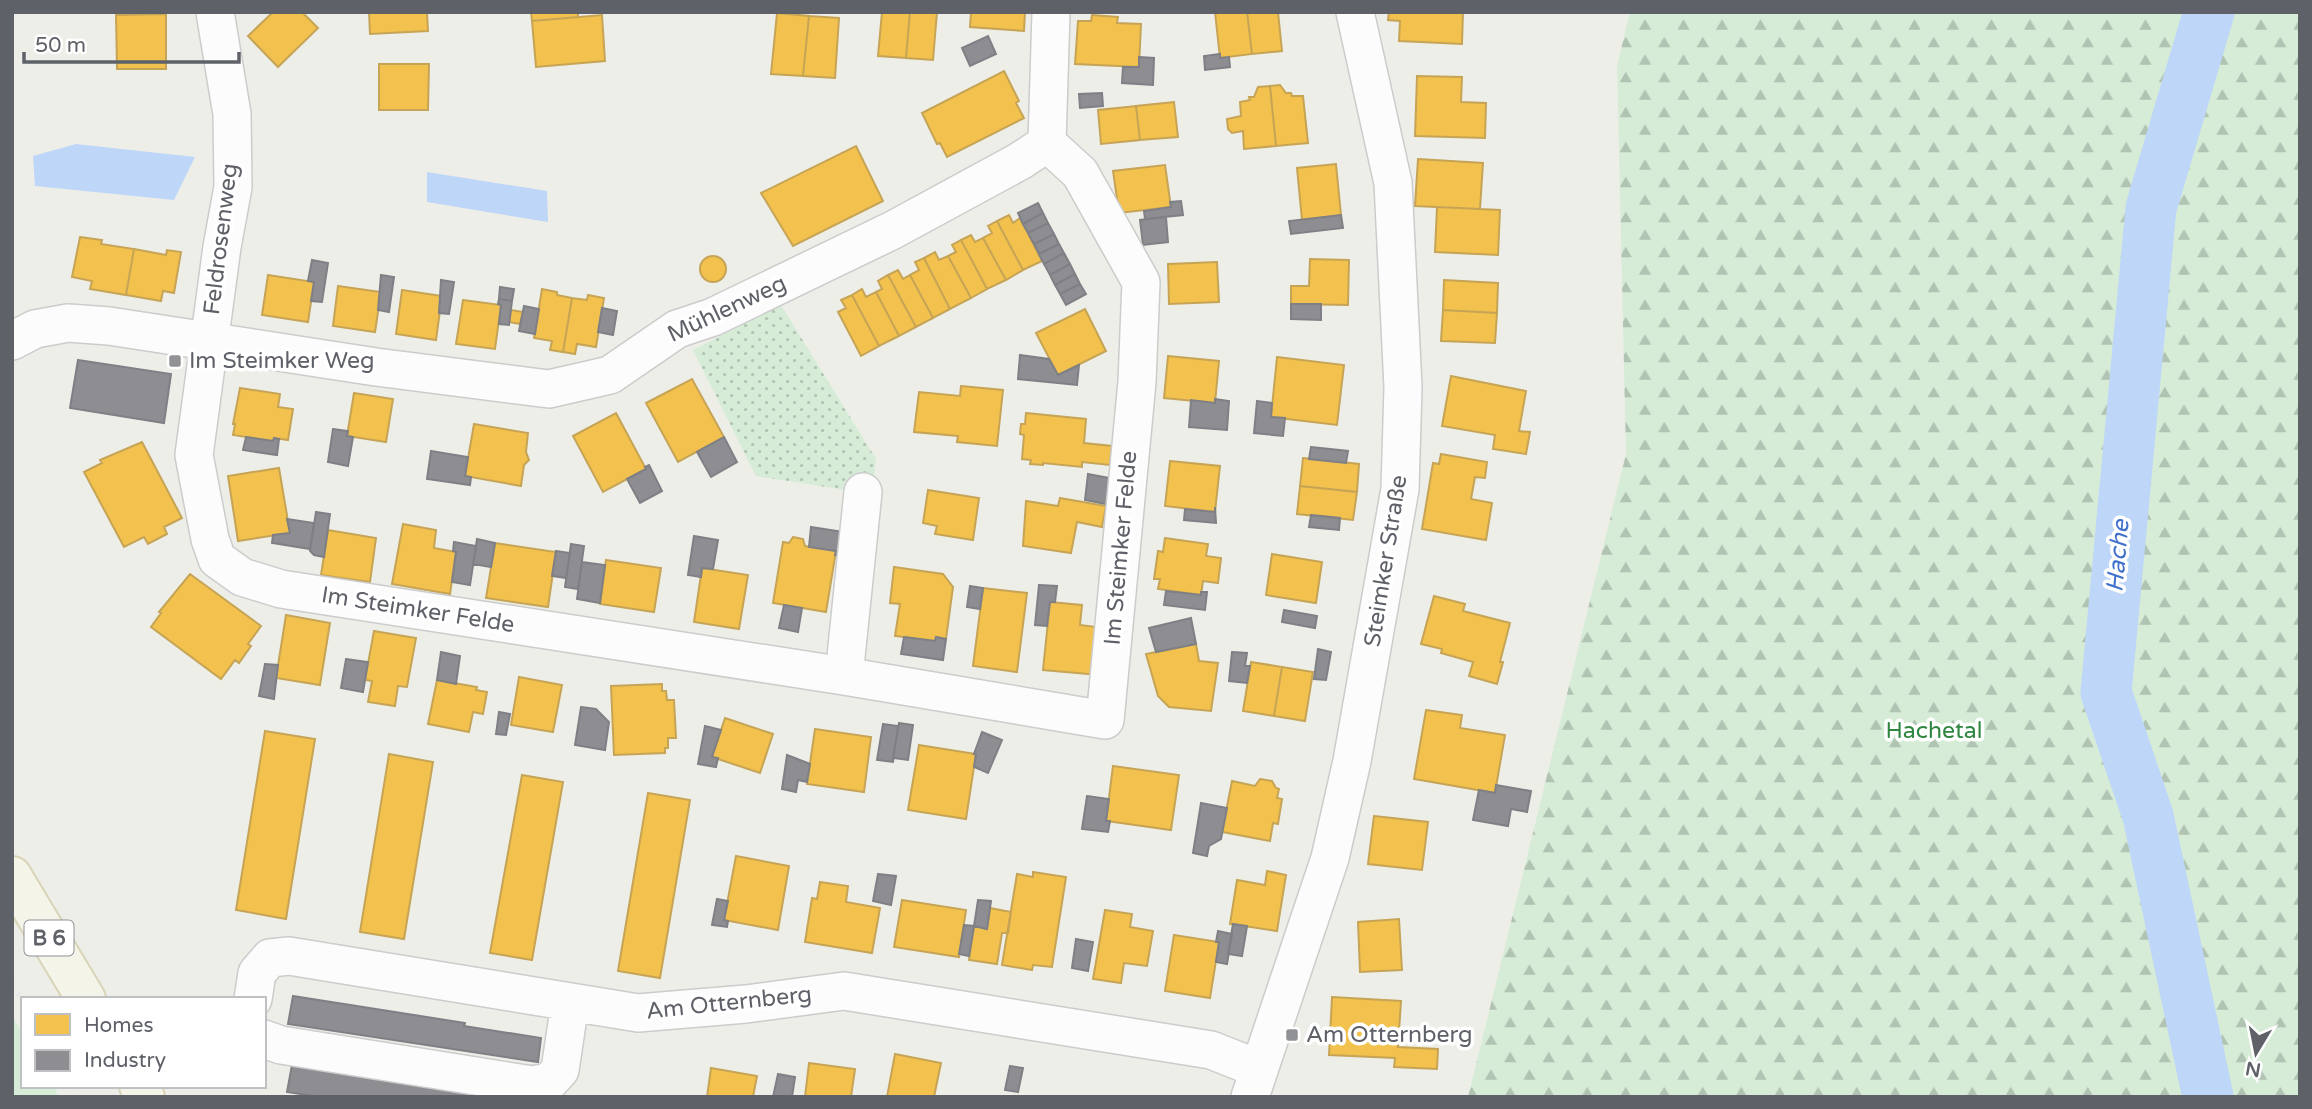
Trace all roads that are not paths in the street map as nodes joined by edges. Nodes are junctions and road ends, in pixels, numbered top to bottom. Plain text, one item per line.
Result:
1 (215, 12) edge
2 (1051, 12) edge
3 (1355, 12) edge
4 (1047, 143) junction
5 (12, 341) edge
6 (208, 341) junction
7 (863, 492) dead end
8 (844, 676) junction
9 (12, 876) edge
10 (85, 997) edge
11 (253, 997) edge
12 (570, 1003) junction
13 (266, 1040) edge
14 (1254, 1083) edge

1 - 6 street, Feldrosenweg
2 - 4 street
3 - 14 street, Steimker Straße
4 - 6 street, Mühlenweg
4 - 8 street, Im Steimker Felde
5 - 6 street, Mühlenweg
6 - 8 street, Im Steimker Felde
7 - 8 street
9 - 10 main road, B 6
11 - 12 street, Am Otternberg
12 - 13 street
12 - 14 street, Am Otternberg

